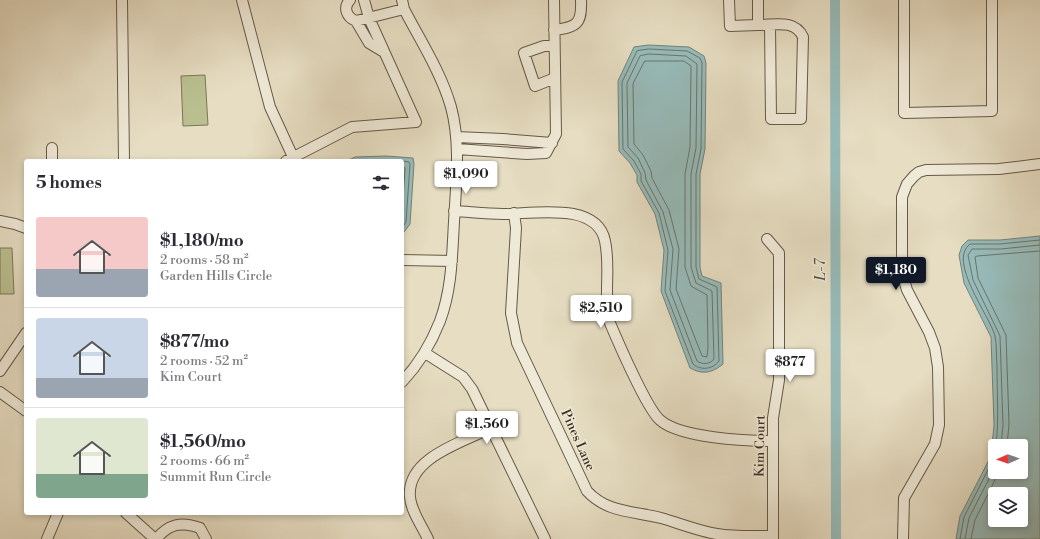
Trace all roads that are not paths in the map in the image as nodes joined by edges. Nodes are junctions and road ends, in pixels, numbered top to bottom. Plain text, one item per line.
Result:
1 (122, 0) edge
2 (242, 0) edge
3 (350, 0) edge
4 (364, 0) edge
5 (554, 0) edge
6 (582, 0) edge
7 (729, 0) edge
8 (758, 0) edge
9 (904, 0) edge
10 (992, 0) edge
11 (403, 4) edge
12 (369, 18) junction
13 (356, 21) junction
14 (758, 25) junction
15 (770, 25) junction
16 (554, 30) junction
17 (554, 46) junction
18 (384, 52) junction
19 (555, 78) junction
20 (456, 137) junction
21 (552, 143) junction
22 (52, 148) dead end
23 (458, 149) junction
24 (52, 159) edge
25 (124, 159) edge
26 (289, 159) edge
27 (1040, 164) edge
28 (454, 211) junction
29 (514, 213) junction
30 (0, 221) edge
31 (24, 227) edge
32 (768, 239) dead end
33 (404, 260) edge
34 (452, 261) junction
35 (24, 336) edge
36 (425, 353) junction
37 (0, 371) edge
38 (404, 379) edge
39 (0, 392) edge
40 (24, 410) edge
41 (491, 428) junction
42 (772, 441) junction
43 (57, 515) edge
44 (128, 515) edge
45 (772, 537) edge
46 (47, 539) edge
47 (155, 539) edge
48 (206, 539) edge
49 (428, 539) edge
50 (545, 539) edge
51 (903, 539) edge

1 - 25 street
2 - 26 street
3 - 13 street
4 - 12 street
5 - 16 street
6 - 16 street
7 - 14 street
8 - 14 street
9 - 10 street
11 - 12 street
11 - 20 street
12 - 13 street
12 - 18 street
13 - 18 street
14 - 15 street
15 - 15 street
16 - 17 street
17 - 19 street
17 - 19 street
18 - 26 street
19 - 21 street
20 - 21 street
20 - 23 street
21 - 23 street
22 - 24 street
23 - 28 street
27 - 51 street
28 - 29 street
28 - 34 street
29 - 42 street
29 - 45 street, Pines Lane
30 - 31 street
32 - 42 street, Kim Court
33 - 34 street
34 - 36 street
35 - 37 street
36 - 38 street
36 - 41 street
39 - 40 street
41 - 49 street
41 - 50 street
42 - 45 street, Kim Court
43 - 46 street
44 - 47 street
47 - 48 street

